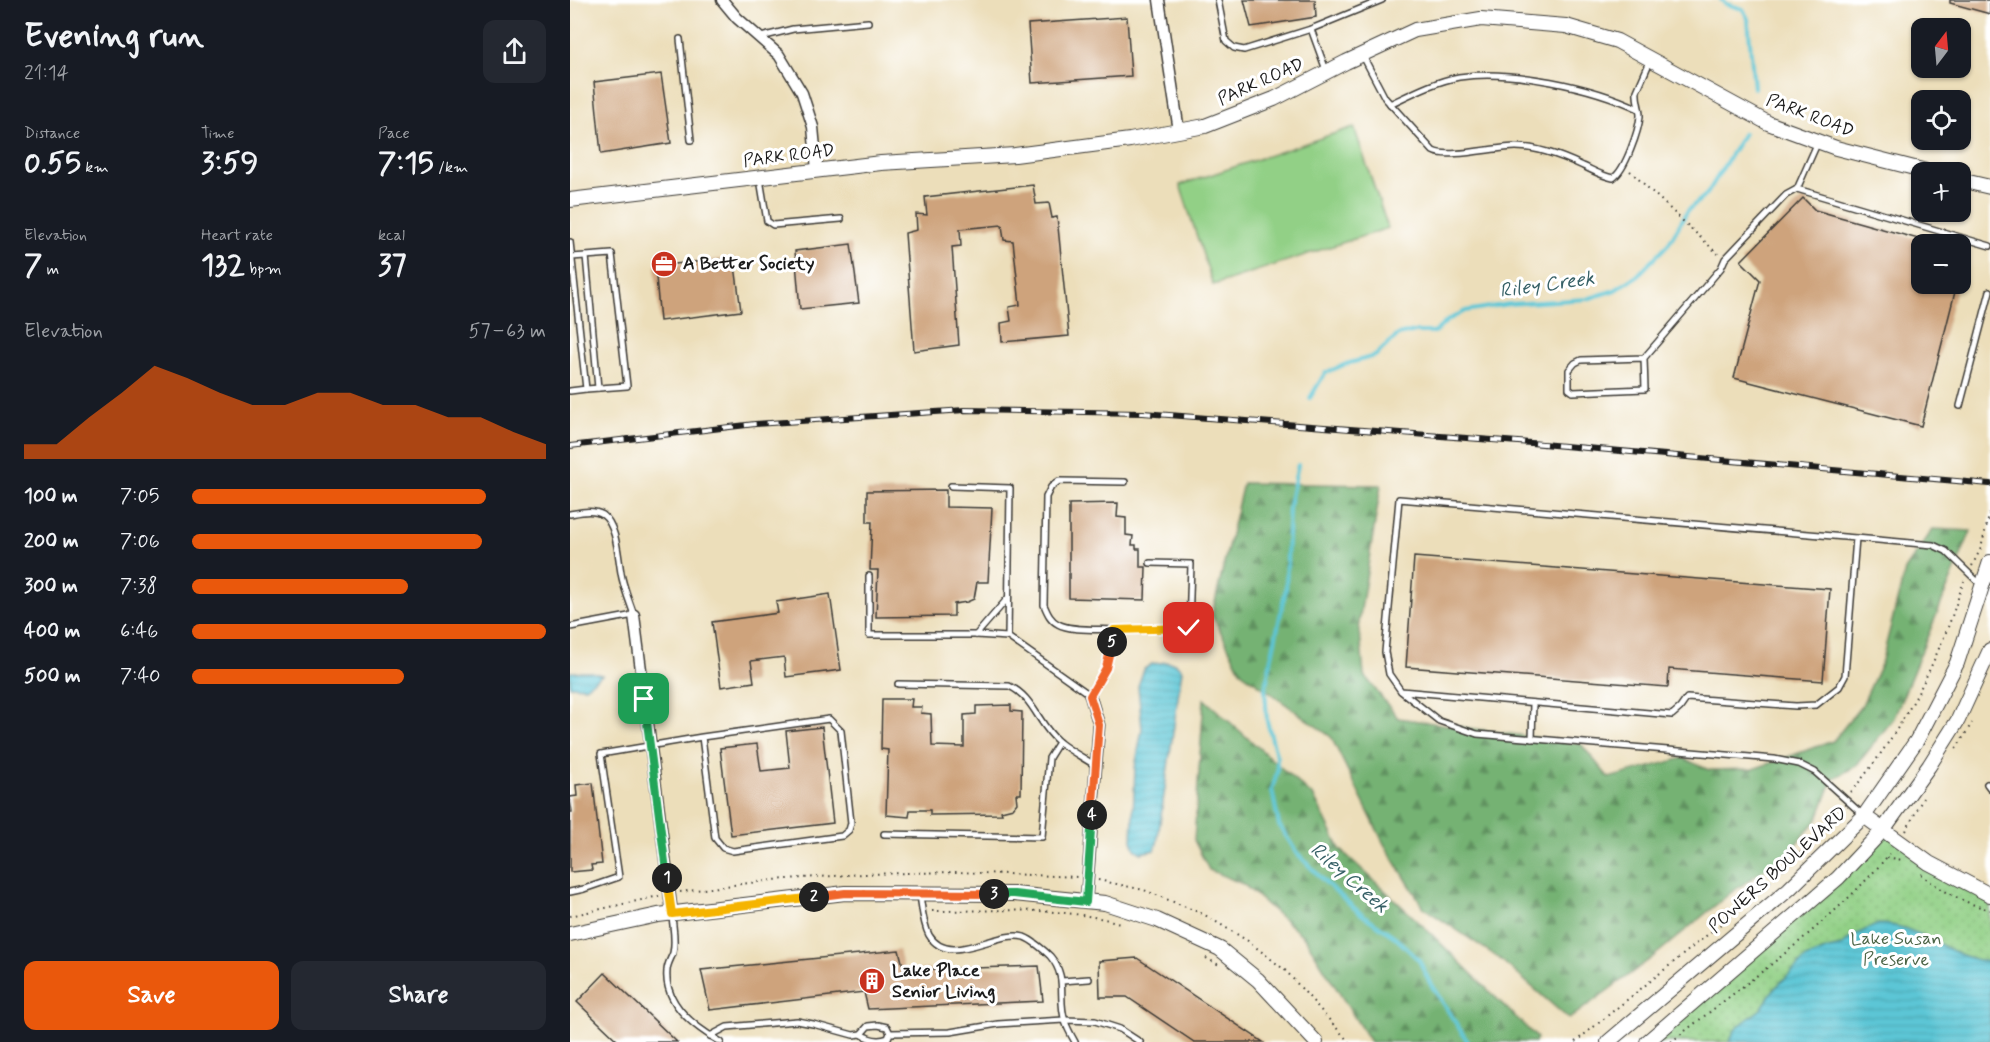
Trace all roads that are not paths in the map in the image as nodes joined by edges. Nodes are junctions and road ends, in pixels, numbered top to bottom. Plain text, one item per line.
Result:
1 (722, 0) edge
2 (1159, 0) edge
3 (1218, 0) edge
4 (1382, 0) edge
5 (868, 22) dead end
6 (1311, 29) junction
7 (760, 38) junction
8 (680, 39) dead end
9 (1363, 54) junction
10 (1652, 59) junction
11 (1327, 72) junction
12 (1390, 104) junction
13 (1639, 109) junction
14 (1179, 131) junction
15 (691, 140) dead end
16 (1818, 141) junction
17 (1911, 167) edge
18 (817, 170) junction
19 (760, 177) junction
20 (1971, 183) edge
21 (1990, 187) edge
22 (1797, 189) junction
23 (570, 200) edge
24 (841, 219) dead end
25 (570, 242) edge
26 (1990, 246) edge
27 (586, 256) junction
28 (572, 257) junction
29 (1990, 291) edge
30 (1644, 358) junction
31 (598, 388) junction
32 (585, 389) junction
33 (570, 391) edge
34 (1960, 406) dead end
35 (1125, 482) dead end
36 (951, 486) dead end
37 (570, 514) edge
38 (1856, 538) junction
39 (1990, 562) edge
40 (1150, 563) dead end
41 (869, 576) dead end
42 (1983, 587) junction
43 (1008, 598) junction
44 (634, 615) junction
45 (570, 627) edge
46 (1114, 630) junction
47 (976, 634) junction
48 (1008, 637) junction
49 (1990, 650) edge
50 (898, 684) dead end
51 (1401, 691) junction
52 (1090, 696) junction
53 (1533, 703) junction
54 (702, 737) junction
55 (1532, 738) junction
56 (1059, 742) junction
57 (649, 745) junction
58 (1096, 766) junction
59 (1864, 816) junction
60 (1883, 830) junction
61 (884, 834) dead end
62 (570, 892) edge
63 (920, 894) junction
64 (1990, 895) edge
65 (1086, 902) junction
66 (672, 914) junction
67 (570, 934) edge
68 (1089, 980) dead end
69 (1062, 981) junction
70 (1064, 1020) junction
71 (890, 1033) junction
72 (861, 1034) junction
73 (710, 1036) junction
74 (721, 1042) edge
75 (1075, 1042) edge
76 (1140, 1042) edge
77 (1316, 1042) edge
78 (1608, 1042) edge
79 (1647, 1042) edge

1 - 7 street
2 - 14 street
3 - 6 lane
4 - 6 lane
5 - 7 lane
6 - 11 lane
7 - 18 street
8 - 15 lane
9 - 10 street, PARK ROAD
9 - 11 street, PARK ROAD
9 - 12 lane
10 - 13 lane
10 - 16 street, PARK ROAD
11 - 14 street, PARK ROAD
12 - 13 lane
12 - 13 lane
14 - 18 street, PARK ROAD
16 - 17 street, PARK ROAD
16 - 22 lane
18 - 19 street, PARK ROAD
19 - 23 street, PARK ROAD
19 - 24 lane
20 - 21 street
22 - 26 lane
22 - 30 lane
25 - 28 lane
27 - 28 lane
27 - 31 lane
27 - 31 lane
28 - 32 lane
29 - 34 lane
30 - 30 lane
31 - 32 lane
32 - 33 lane
35 - 46 lane
36 - 43 lane
37 - 44 lane
38 - 42 lane
38 - 51 lane
38 - 53 lane
39 - 42 street, POWERS BOULEVARD
40 - 46 lane
41 - 47 lane
42 - 59 street, POWERS BOULEVARD
43 - 47 lane
43 - 48 lane
44 - 45 lane
44 - 57 street
46 - 52 lane
47 - 48 lane
48 - 52 lane
49 - 60 street
50 - 56 lane
51 - 53 lane
51 - 55 lane
52 - 58 street
53 - 55 lane
54 - 54 lane
54 - 57 lane
55 - 59 lane
56 - 58 lane
56 - 61 lane
57 - 62 lane
57 - 66 street
58 - 65 street
59 - 60 street
59 - 78 street, POWERS BOULEVARD
60 - 64 street
60 - 79 street
63 - 65 street
63 - 66 street
63 - 69 lane
65 - 77 street
66 - 67 street
66 - 73 lane
68 - 69 lane
69 - 70 lane
70 - 71 lane
70 - 75 lane
70 - 76 lane
71 - 72 lane
71 - 72 lane
72 - 73 lane
73 - 74 lane

